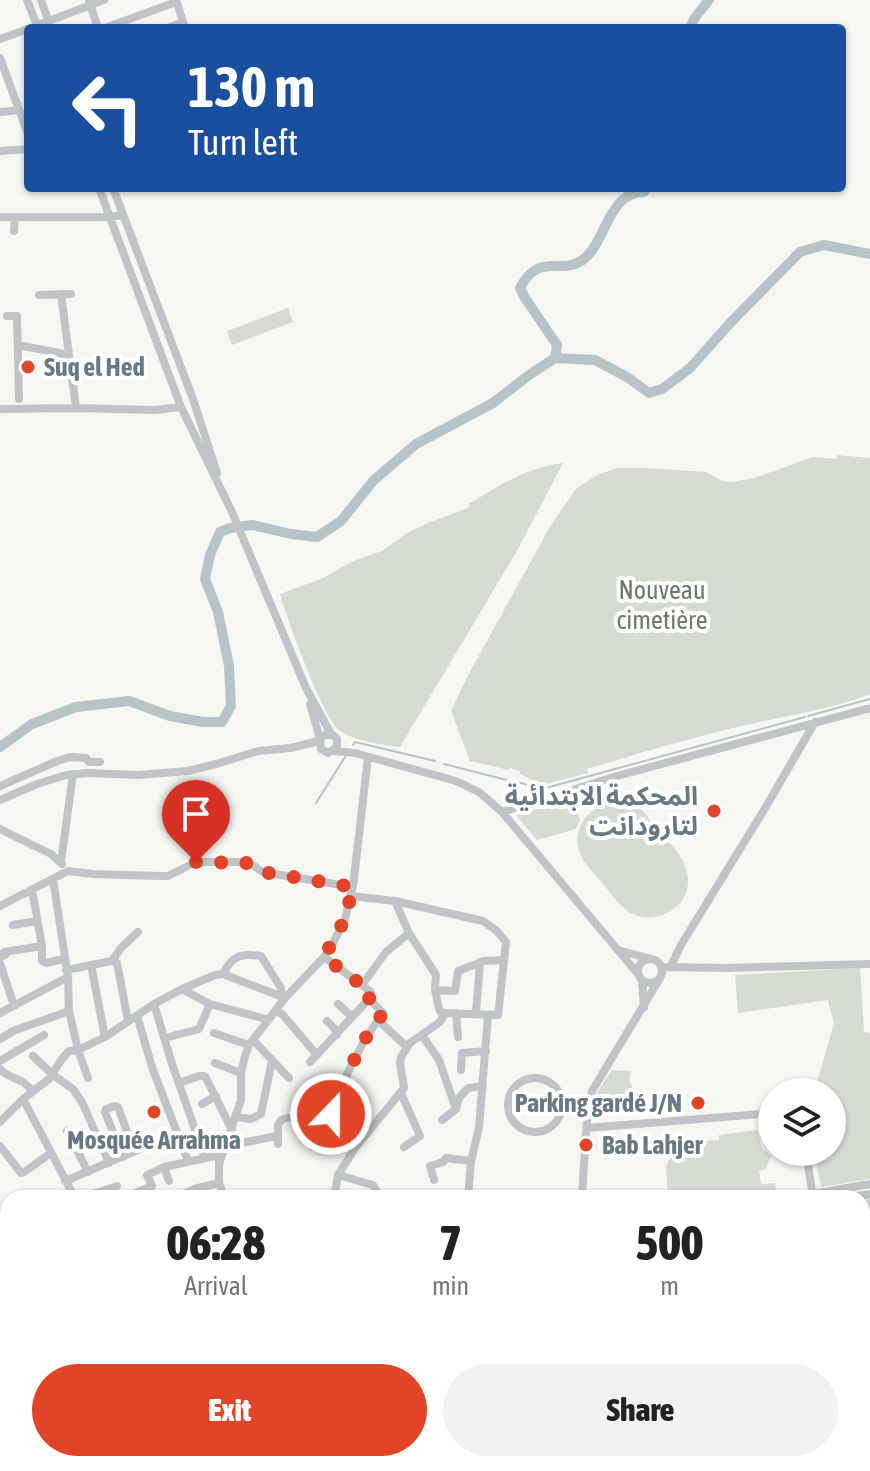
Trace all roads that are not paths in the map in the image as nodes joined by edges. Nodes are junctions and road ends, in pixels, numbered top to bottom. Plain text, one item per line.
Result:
1 (27, 0) edge
2 (41, 0) edge
3 (104, 0) edge
4 (176, 1) edge
5 (89, 3) edge
6 (32, 24) edge
7 (50, 24) edge
8 (52, 24) edge
9 (97, 24) edge
10 (116, 24) edge
11 (184, 24) edge
12 (24, 31) edge
13 (0, 39) edge
14 (0, 58) edge
15 (19, 110) junction
16 (0, 112) edge
17 (24, 123) edge
18 (24, 149) edge
19 (0, 151) edge
20 (101, 192) edge
21 (114, 192) edge
22 (123, 215) junction
23 (0, 217) edge
24 (15, 217) junction
25 (110, 217) junction
26 (14, 231) dead end
27 (39, 295) dead end
28 (7, 316) dead end
29 (18, 345) junction
30 (69, 355) junction
31 (19, 399) dead end
32 (181, 407) junction
33 (76, 408) junction
34 (0, 409) edge
35 (220, 485) junction
36 (306, 688) junction
37 (870, 708) edge
38 (815, 722) junction
39 (334, 742) junction
40 (321, 744) junction
41 (368, 757) junction
42 (100, 762) dead end
43 (73, 774) junction
44 (0, 786) edge
45 (0, 800) edge
46 (502, 812) junction
47 (0, 829) edge
48 (62, 867) junction
49 (53, 879) junction
50 (353, 885) junction
51 (30, 891) junction
52 (395, 901) junction
53 (0, 906) edge
54 (37, 921) junction
55 (13, 925) dead end
56 (138, 932) dead end
57 (409, 933) junction
58 (0, 942) edge
59 (42, 946) junction
60 (618, 950) junction
61 (2, 954) edge
62 (324, 957) junction
63 (64, 959) junction
64 (652, 959) junction
65 (504, 960) junction
66 (112, 961) junction
67 (480, 962) junction
68 (0, 963) edge
69 (870, 964) edge
70 (91, 965) junction
71 (666, 966) junction
72 (67, 973) junction
73 (223, 974) junction
74 (640, 977) junction
75 (660, 978) junction
76 (362, 985) junction
77 (182, 989) junction
78 (435, 990) junction
79 (283, 997) junction
80 (369, 999) junction
81 (154, 1004) junction
82 (210, 1004) junction
83 (338, 1004) dead end
84 (14, 1006) junction
85 (644, 1007) junction
86 (69, 1011) junction
87 (276, 1011) junction
88 (0, 1013) edge
89 (445, 1013) junction
90 (456, 1013) junction
91 (476, 1013) junction
92 (488, 1015) junction
93 (352, 1017) junction
94 (132, 1018) junction
95 (269, 1020) junction
96 (327, 1021) dead end
97 (379, 1021) junction
98 (214, 1033) dead end
99 (44, 1035) dead end
100 (337, 1035) junction
101 (422, 1035) junction
102 (105, 1037) junction
103 (458, 1037) dead end
104 (165, 1038) junction
105 (0, 1039) edge
106 (251, 1043) junction
107 (407, 1047) junction
108 (78, 1050) junction
109 (486, 1051) junction
110 (33, 1056) dead end
111 (0, 1061) edge
112 (272, 1061) junction
113 (215, 1063) dead end
114 (461, 1070) dead end
115 (1, 1072) edge
116 (241, 1073) junction
117 (53, 1075) junction
118 (88, 1078) dead end
119 (289, 1078) dead end
120 (179, 1083) junction
121 (483, 1086) junction
122 (32, 1091) junction
123 (401, 1093) junction
124 (216, 1096) junction
125 (509, 1098) joint
126 (23, 1099) junction
127 (304, 1102) dead end
128 (202, 1104) dead end
129 (456, 1109) junction
130 (758, 1114) edge
131 (309, 1116) junction
132 (236, 1117) junction
133 (442, 1120) dead end
134 (0, 1122) edge
135 (587, 1128) junction
136 (232, 1130) junction
137 (67, 1131) dead end
138 (177, 1133) junction
139 (312, 1136) junction
140 (0, 1146) edge
141 (226, 1146) junction
142 (313, 1147) dead end
143 (404, 1147) dead end
144 (355, 1148) junction
145 (134, 1151) junction
146 (51, 1153) junction
147 (123, 1157) junction
148 (205, 1158) junction
149 (190, 1161) junction
150 (471, 1161) junction
151 (109, 1163) junction
152 (219, 1164) junction
153 (808, 1166) edge
154 (164, 1167) junction
155 (88, 1172) junction
156 (194, 1173) dead end
157 (338, 1175) junction
158 (434, 1180) dead end
159 (65, 1181) junction
160 (169, 1181) dead end
161 (219, 1183) junction
162 (870, 1184) edge
163 (117, 1186) dead end
164 (70, 1190) edge
165 (105, 1190) edge
166 (143, 1190) edge
167 (192, 1190) edge
168 (222, 1190) edge
169 (336, 1190) edge
170 (376, 1190) edge
171 (469, 1190) edge
172 (582, 1190) edge
173 (812, 1190) edge
174 (842, 1190) edge

1 - 6 street
2 - 7 street
3 - 5 street
4 - 10 street
4 - 11 street
5 - 8 street
5 - 9 street
12 - 13 street
14 - 15 street
15 - 16 street
15 - 17 street
18 - 19 street
20 - 25 street
21 - 22 street
22 - 25 street
22 - 35 street
23 - 24 street
24 - 25 street
24 - 26 street
25 - 32 street
27 - 30 street
28 - 29 street
29 - 30 street
29 - 31 street
30 - 33 street
32 - 33 street
32 - 35 street
33 - 34 street
35 - 36 street
36 - 39 street
36 - 40 street
37 - 38 street
38 - 46 street
38 - 71 street
39 - 40 street
39 - 40 street
39 - 41 street
40 - 43 street
41 - 46 street
41 - 50 street
42 - 44 street
43 - 45 street
43 - 48 street
46 - 60 street
47 - 48 street
48 - 49 street
48 - 50 street
49 - 51 street
49 - 63 street
50 - 52 street
50 - 62 street
51 - 53 street
51 - 54 street
52 - 57 street
52 - 65 street
54 - 55 street
54 - 59 street
56 - 66 street
57 - 76 street
57 - 78 street
58 - 61 street
59 - 61 street
59 - 63 street
60 - 64 street
60 - 74 street
62 - 76 street
62 - 79 street
63 - 72 street
64 - 71 street
64 - 74 street
65 - 67 street
65 - 92 street
66 - 70 street
66 - 94 street
67 - 78 street
67 - 91 street
68 - 84 street
69 - 71 street
70 - 72 street
70 - 102 street
71 - 75 street
72 - 84 street
72 - 86 street
73 - 77 street
73 - 79 street
73 - 79 street
74 - 75 street
74 - 85 street
75 - 85 street
76 - 80 street
77 - 81 street
77 - 82 street
78 - 89 street
79 - 87 street
80 - 93 street
80 - 97 street
81 - 94 street
81 - 104 street
82 - 95 street
82 - 104 street
83 - 93 street
84 - 88 street
85 - 135 street
86 - 105 street
86 - 108 street
87 - 95 street
87 - 100 street
89 - 90 street
89 - 101 street
90 - 91 street
90 - 103 street
91 - 92 street
92 - 109 street
93 - 100 street
94 - 102 street
94 - 138 street
95 - 106 street
96 - 100 street
97 - 107 street
97 - 131 street
98 - 106 street
99 - 111 street
101 - 107 street
101 - 129 street
102 - 108 street
104 - 120 street
106 - 112 street
106 - 116 street
107 - 123 street
108 - 117 street
108 - 118 street
109 - 114 street
109 - 121 street
110 - 117 street
112 - 119 street
112 - 132 street
113 - 116 street
115 - 122 street
116 - 132 street
117 - 122 street
117 - 151 street
120 - 124 street
120 - 148 street
121 - 129 street
121 - 150 street
122 - 126 street
123 - 143 street
123 - 144 street
124 - 128 street
124 - 136 street
125 - 125 street
126 - 134 street
126 - 146 street
127 - 131 street
129 - 133 street
130 - 135 street
131 - 139 street
131 - 141 street
132 - 136 street
135 - 172 street
136 - 141 street
137 - 155 street
138 - 145 street
138 - 149 street
139 - 142 street
139 - 144 street
140 - 146 street
141 - 152 street
144 - 157 street
145 - 147 street
145 - 147 street
146 - 159 street
147 - 151 street
148 - 149 street
148 - 152 street
149 - 154 street
149 - 156 street
150 - 158 street
150 - 171 street
151 - 155 street
152 - 161 street
153 - 173 street
154 - 160 street
154 - 166 street
155 - 159 street
157 - 169 street
157 - 170 street
159 - 164 street
161 - 167 street
161 - 168 street
162 - 174 street
163 - 165 street

